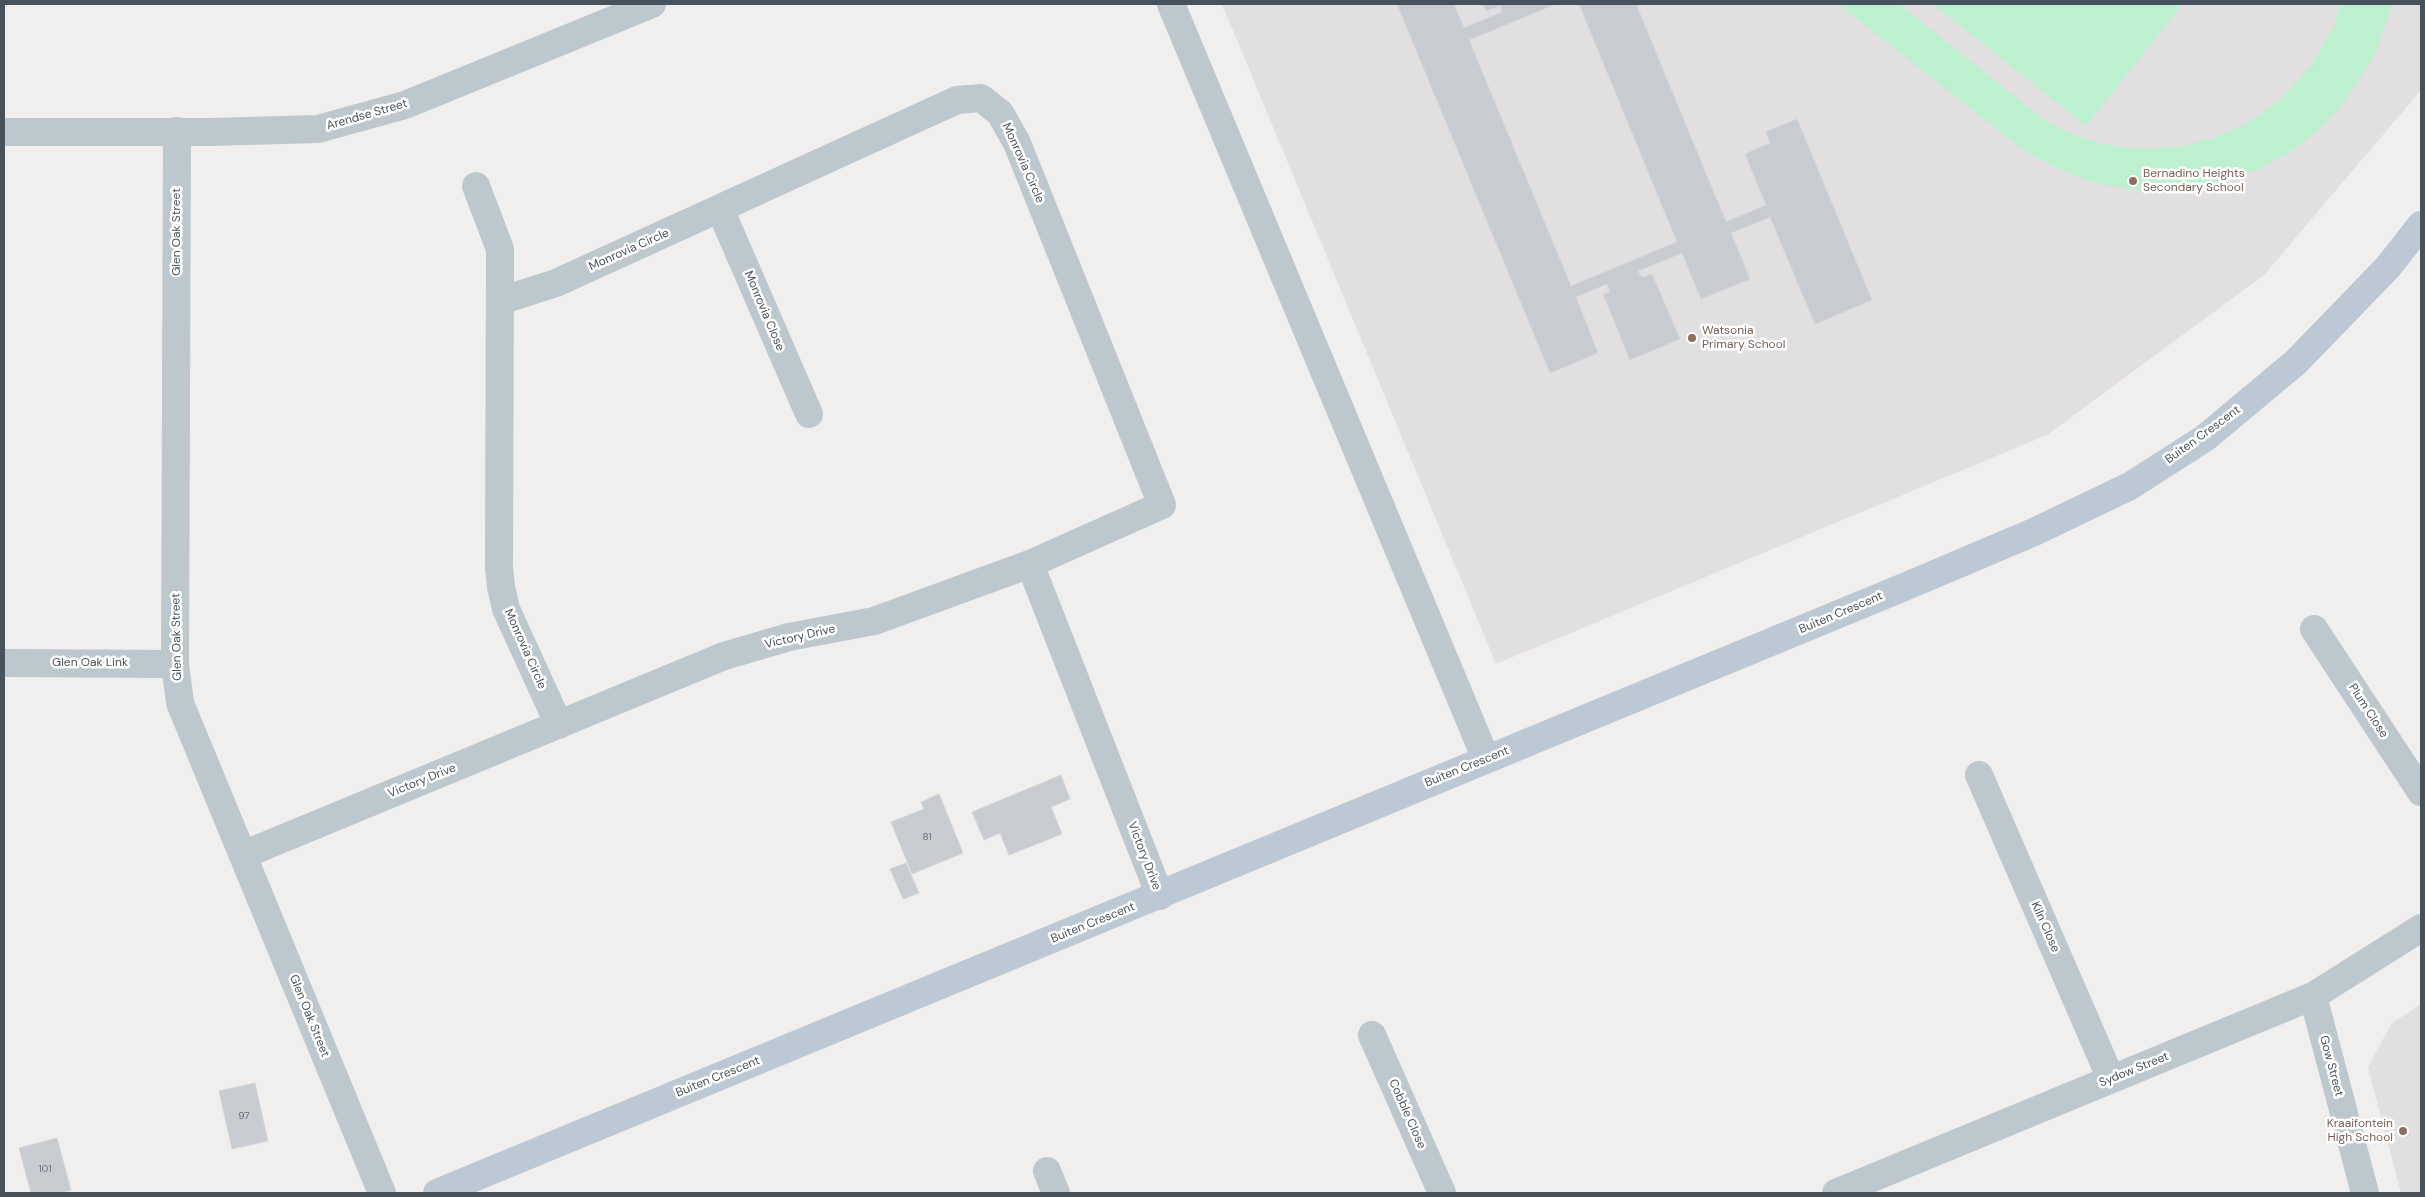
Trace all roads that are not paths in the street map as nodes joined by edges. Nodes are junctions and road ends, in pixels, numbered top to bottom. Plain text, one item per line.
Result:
1 (652, 4) edge
2 (1171, 4) edge
3 (177, 131) junction
4 (4, 132) edge
5 (476, 186) dead end
6 (720, 209) junction
7 (2421, 225) edge
8 (500, 301) junction
9 (808, 414) dead end
10 (1030, 564) junction
11 (2314, 629) dead end
12 (4, 662) edge
13 (175, 664) junction
14 (559, 725) junction
15 (1486, 759) junction
16 (1979, 775) dead end
17 (2421, 792) edge
18 (244, 855) junction
19 (1160, 896) junction
20 (2421, 928) edge
21 (2313, 996) junction
22 (1372, 1035) dead end
23 (2111, 1079) junction
24 (382, 1193) edge
25 (437, 1193) edge
26 (1442, 1193) edge
27 (1836, 1193) edge
28 (2365, 1193) edge

1 - 3 street, Arendse Street
2 - 15 street
3 - 4 street, Arendse Street
3 - 13 street, Glen Oak Street
5 - 8 street, Monrovia Circle
6 - 8 street, Monrovia Circle
6 - 9 street, Monrovia Close
6 - 10 street, Monrovia Circle
7 - 15 street, Buiten Crescent
8 - 14 street, Monrovia Circle
10 - 14 street, Victory Drive
10 - 19 street, Victory Drive
11 - 17 street, Plum Close
12 - 13 street, Glen Oak Link
13 - 18 street, Glen Oak Street
14 - 18 street, Victory Drive
15 - 19 street, Buiten Crescent
16 - 23 street, Kiln Close
18 - 24 street, Glen Oak Street
19 - 25 street, Buiten Crescent
20 - 21 street, Sydow Street
21 - 23 street, Sydow Street
21 - 28 street, Gow Street
22 - 26 street, Cobble Close
23 - 27 street, Sydow Street

